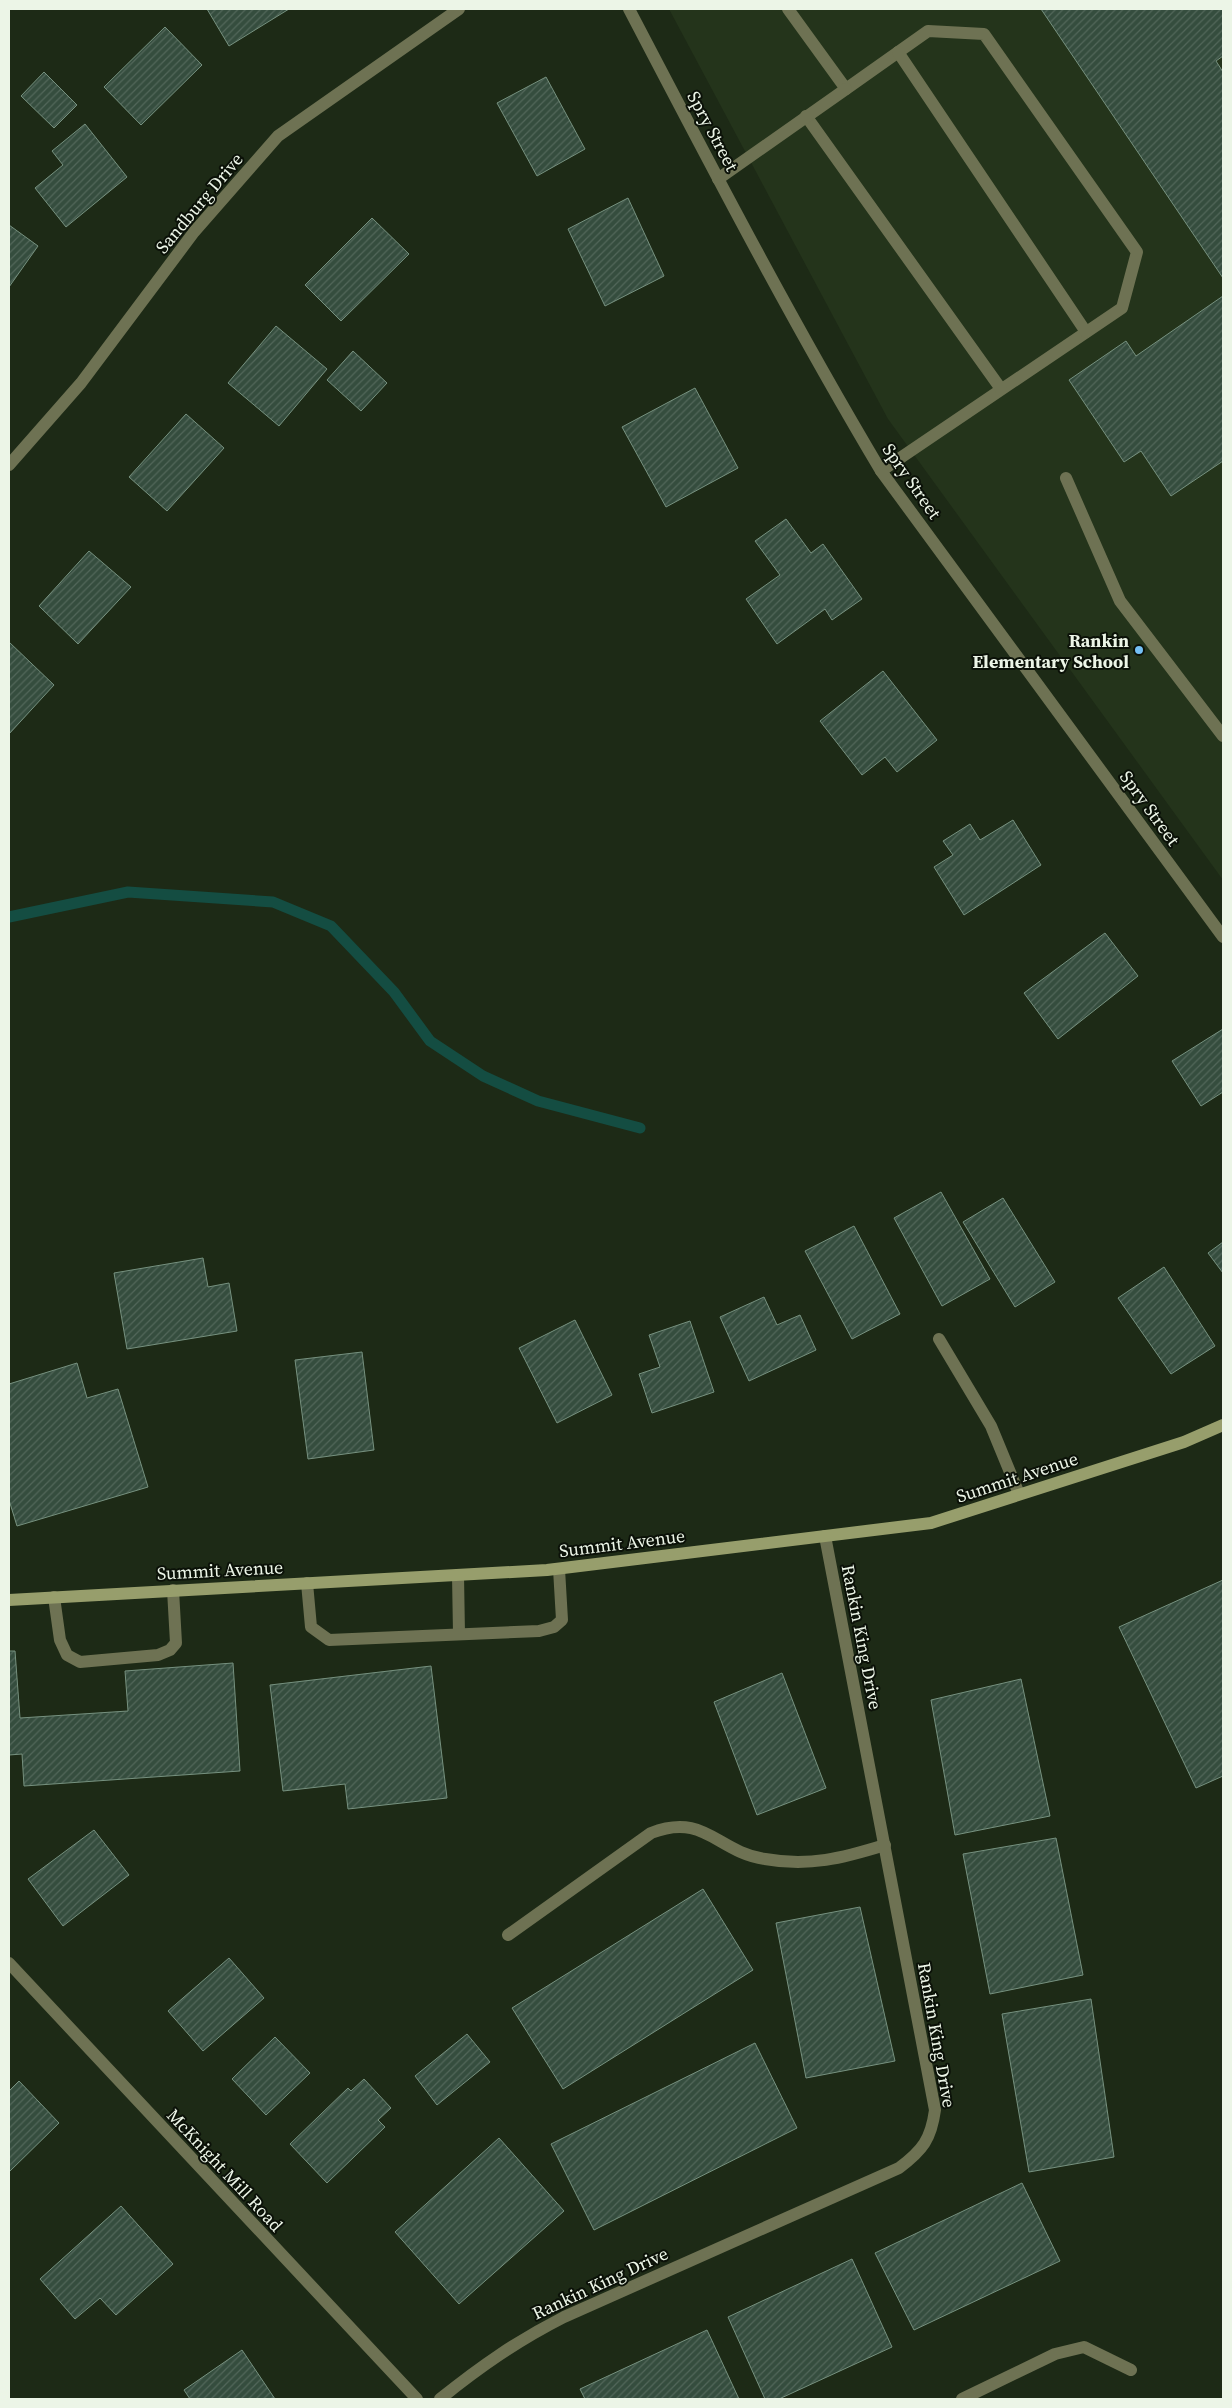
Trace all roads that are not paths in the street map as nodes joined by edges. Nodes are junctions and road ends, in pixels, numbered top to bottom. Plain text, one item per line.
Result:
1 (460, 9) edge
2 (629, 9) edge
3 (788, 9) edge
4 (898, 52) junction
5 (846, 89) junction
6 (806, 116) junction
7 (718, 178) junction
8 (1086, 332) junction
9 (1001, 389) junction
10 (9, 466) edge
11 (882, 471) junction
12 (1066, 478) dead end
13 (1223, 736) edge
14 (1223, 937) edge
15 (940, 1339) dead end
16 (1223, 1425) edge
17 (1019, 1494) junction
18 (825, 1536) junction
19 (559, 1569) junction
20 (458, 1575) junction
21 (307, 1583) junction
22 (173, 1590) junction
23 (54, 1597) junction
24 (9, 1600) edge
25 (460, 1634) junction
26 (885, 1845) junction
27 (508, 1935) dead end
28 (9, 1963) edge
29 (1131, 2370) dead end
30 (417, 2399) edge
31 (440, 2399) edge
32 (962, 2399) edge

1 - 10 street, Sandburg Drive
2 - 7 street, Spry Street
3 - 5 street
4 - 5 street
4 - 8 street
4 - 8 street
5 - 6 street
6 - 7 street
6 - 9 street
7 - 11 street, Spry Street
8 - 9 street
9 - 11 street
11 - 14 street, Spry Street
12 - 13 street
15 - 17 street
16 - 17 main road, Summit Avenue
17 - 18 main road, Summit Avenue
18 - 19 main road, Summit Avenue
18 - 26 street, Rankin King Drive
19 - 20 main road, Summit Avenue
19 - 25 street
20 - 21 main road, Summit Avenue
20 - 25 street
21 - 22 main road, Summit Avenue
21 - 25 street
22 - 23 main road, Summit Avenue
22 - 23 street
23 - 24 main road, Summit Avenue
26 - 27 street
26 - 31 street, Rankin King Drive
28 - 30 street, McKnight Mill Road
29 - 32 street

